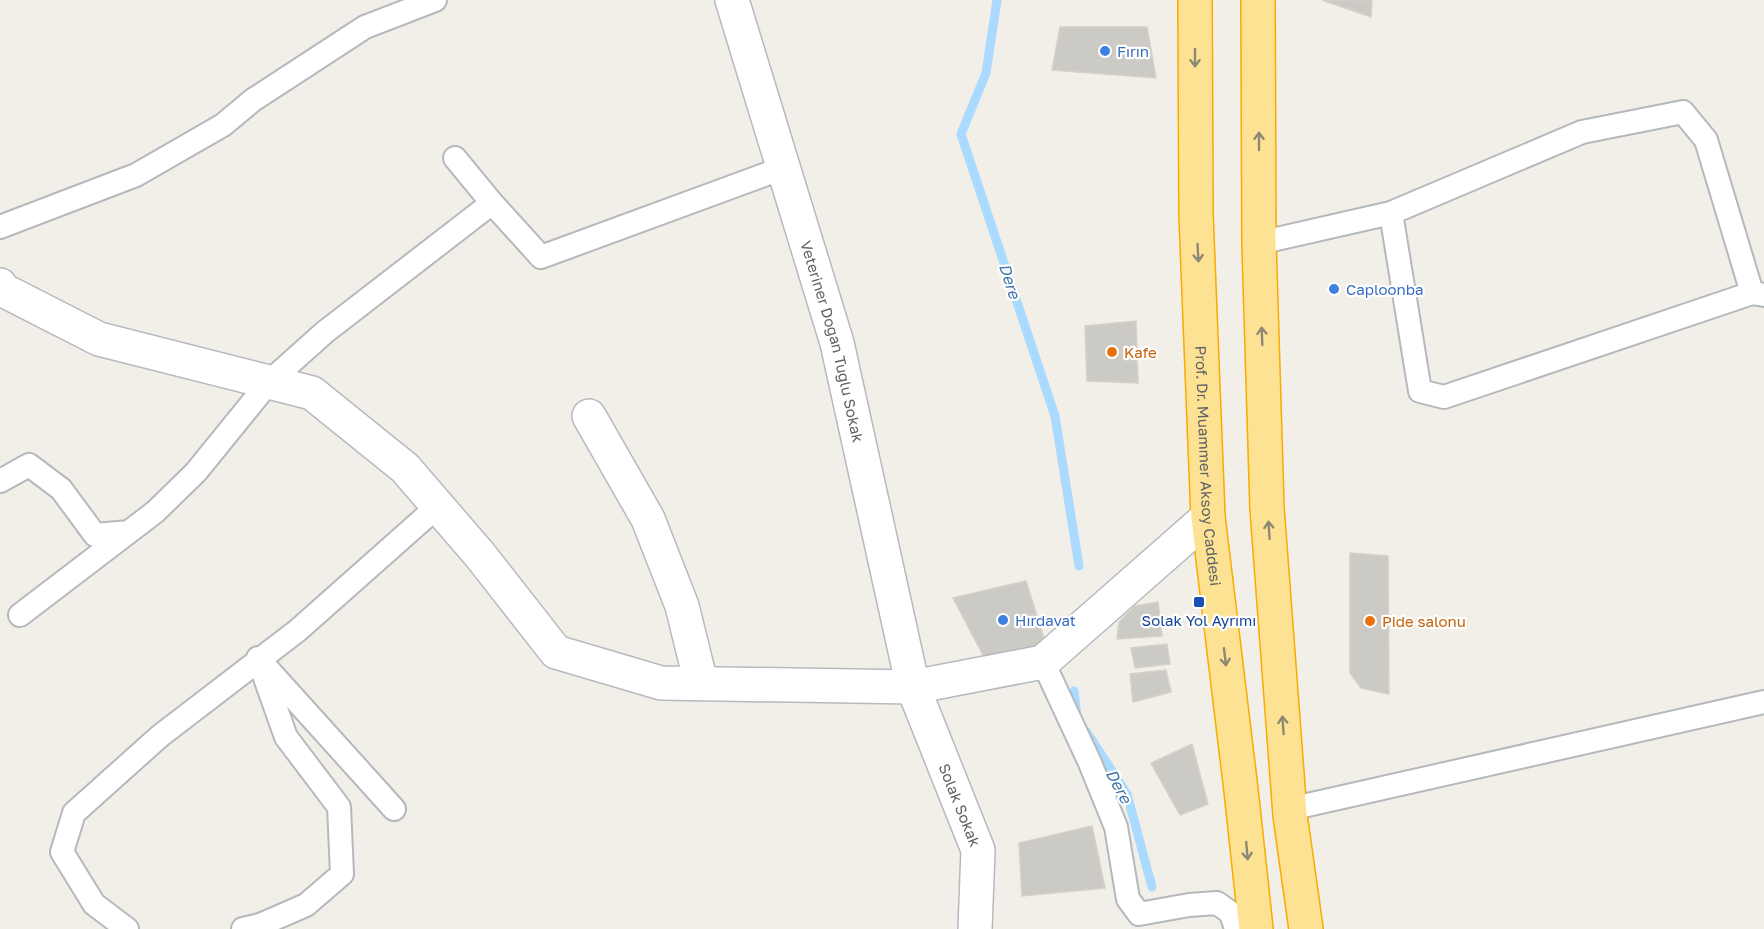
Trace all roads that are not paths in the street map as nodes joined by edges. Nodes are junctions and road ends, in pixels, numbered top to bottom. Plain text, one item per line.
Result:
1 (435, 0) edge
2 (732, 0) edge
3 (1196, 0) edge
4 (1258, 0) edge
5 (454, 158) dead end
6 (783, 168) junction
7 (492, 203) junction
8 (1391, 213) junction
9 (0, 227) edge
10 (1259, 243) junction
11 (0, 285) edge
12 (1758, 294) edge
13 (269, 382) junction
14 (590, 416) dead end
15 (0, 481) edge
16 (438, 506) junction
17 (1208, 517) junction
18 (129, 532) junction
19 (20, 615) dead end
20 (258, 658) junction
21 (1043, 662) junction
22 (702, 683) junction
23 (913, 687) junction
24 (1764, 702) edge
25 (1287, 769) junction
26 (1303, 806) junction
27 (393, 809) dead end
28 (1308, 918) edge
29 (127, 929) edge
30 (243, 929) edge
31 (975, 929) edge
32 (1236, 929) edge
33 (1256, 929) edge

1 - 9 street
2 - 6 street, Veteriner Doğan Tuğlu Sokak
3 -> 17 highway, Prof. Dr. Muammer Aksoy Caddesi
10 -> 4 highway
5 - 7 street
6 - 7 street
6 - 23 street, Veteriner Doğan Tuğlu Sokak
7 - 13 street
8 - 10 street
8 - 12 street
8 - 12 street
25 -> 10 highway
11 - 13 street
13 - 16 street
13 - 18 street
14 - 22 street
15 - 18 street
16 - 20 street
16 - 22 street
17 - 21 street
17 -> 33 highway, Prof. Dr. Muammer Aksoy Caddesi
18 - 19 street
20 - 27 street
20 - 29 street
20 - 30 street
21 - 23 street
21 - 32 street
22 - 23 street
23 - 31 street, Solak Sokak
24 - 26 street
25 - 26 highway
25 - 28 highway
26 - 28 highway

